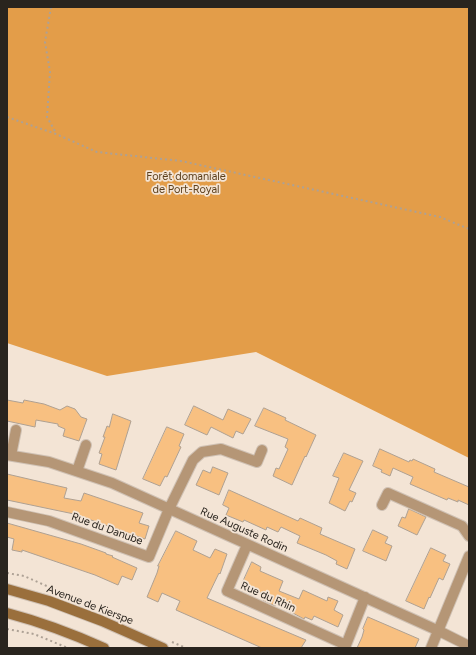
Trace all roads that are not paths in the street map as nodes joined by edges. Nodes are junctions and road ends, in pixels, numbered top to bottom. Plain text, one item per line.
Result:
1 (16, 430) dead end
2 (86, 445) dead end
3 (262, 450) dead end
4 (9, 455) edge
5 (77, 471) junction
6 (382, 505) dead end
7 (170, 509) junction
8 (7, 512) edge
9 (469, 536) edge
10 (247, 545) junction
11 (469, 556) edge
12 (7, 589) edge
13 (365, 597) junction
14 (7, 613) edge
15 (439, 631) junction
16 (466, 644) edge
17 (345, 646) edge
18 (104, 648) edge
19 (163, 648) edge
20 (432, 648) edge

1 - 4 street
2 - 5 street
3 - 7 street
4 - 5 street, Rue Auguste Rodin
5 - 7 street, Rue Auguste Rodin
6 - 9 street
7 - 8 street, Rue du Danube
7 - 10 street, Rue Auguste Rodin
10 - 13 street, Rue Auguste Rodin
10 - 17 street, Rue du Rhin
11 - 15 street
12 - 19 main road, Avenue de Kierspe
13 - 15 street, Rue Auguste Rodin
13 - 17 street, Rue du Rhin
14 - 18 main road
15 - 16 street, Rue Auguste Rodin
15 - 20 street

